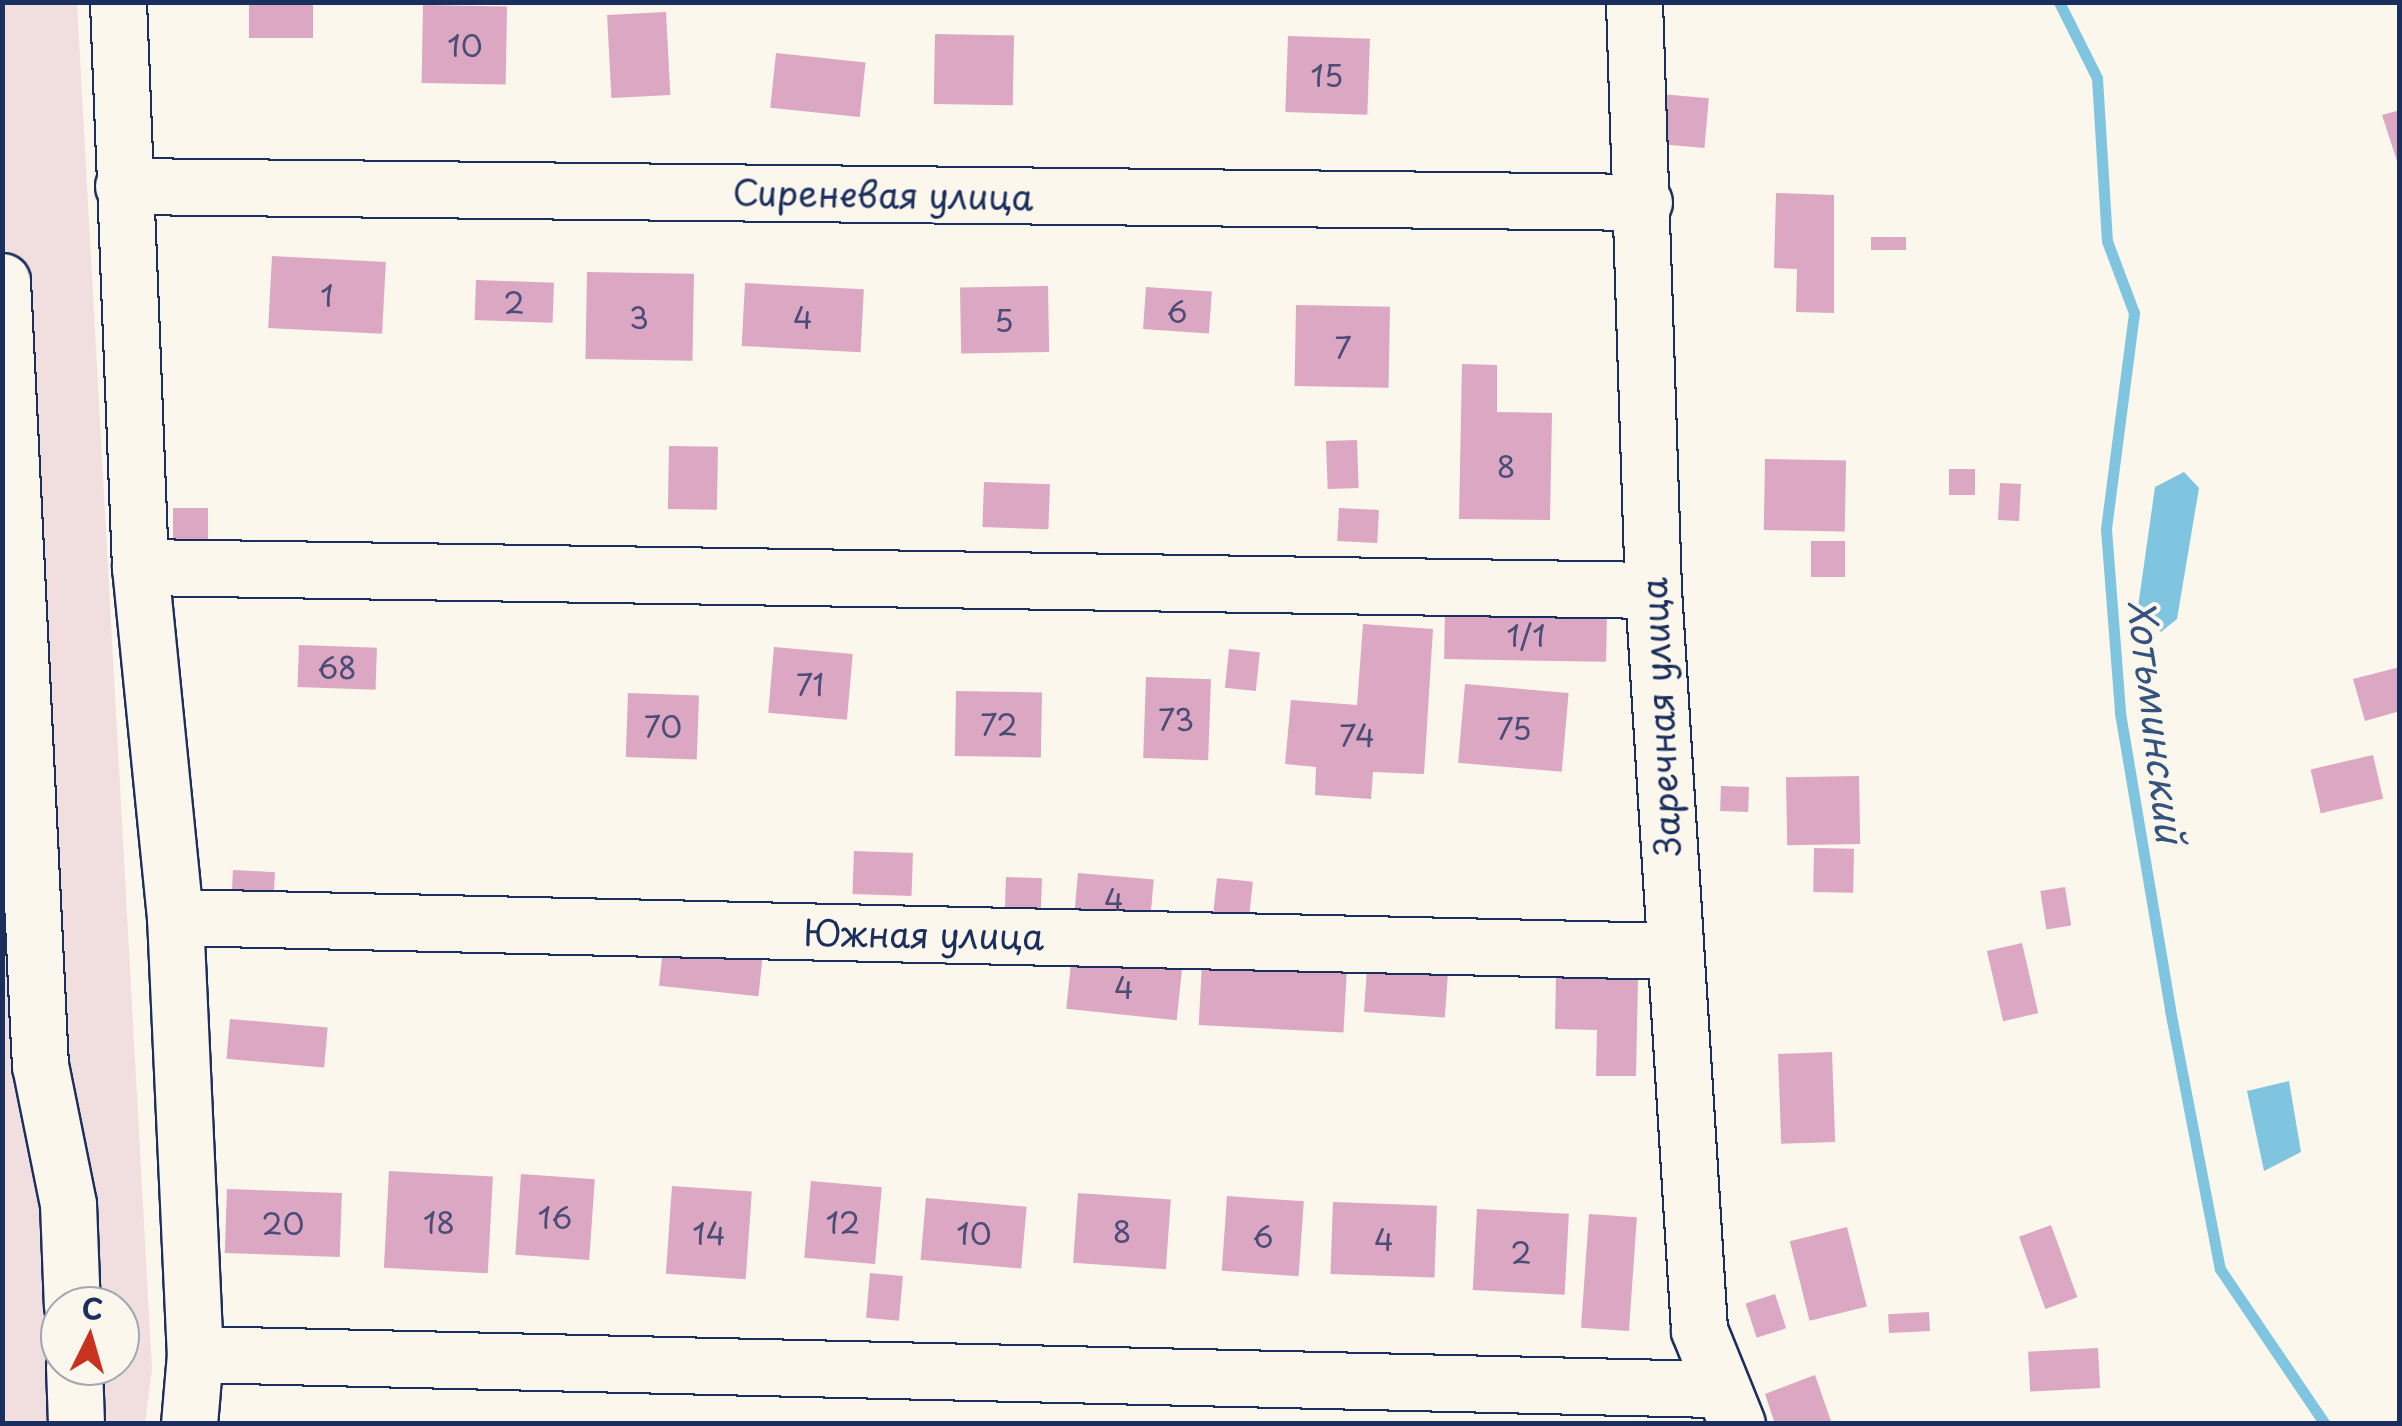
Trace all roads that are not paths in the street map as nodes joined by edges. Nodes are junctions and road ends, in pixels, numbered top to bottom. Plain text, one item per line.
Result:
1 (118, 2) edge
2 (1634, 2) edge
3 (123, 186) junction
4 (1644, 202) junction
5 (2, 281) edge
6 (140, 567) junction
7 (1653, 590) junction
8 (175, 917) junction
9 (1672, 952) junction
10 (71, 1286) edge
11 (195, 1354) junction
12 (75, 1386) edge
13 (1728, 1406) edge
14 (76, 1424) edge
15 (189, 1424) edge

1 - 3 street
2 - 4 street, Заречная улица
3 - 4 street, Сиреневая улица
3 - 6 street
4 - 7 street, Заречная улица
5 - 10 street
6 - 7 street
6 - 8 street
7 - 9 street, Заречная улица
8 - 9 street, Южная улица
8 - 11 street
9 - 13 street, Заречная улица
11 - 13 street
11 - 15 street
12 - 14 street

